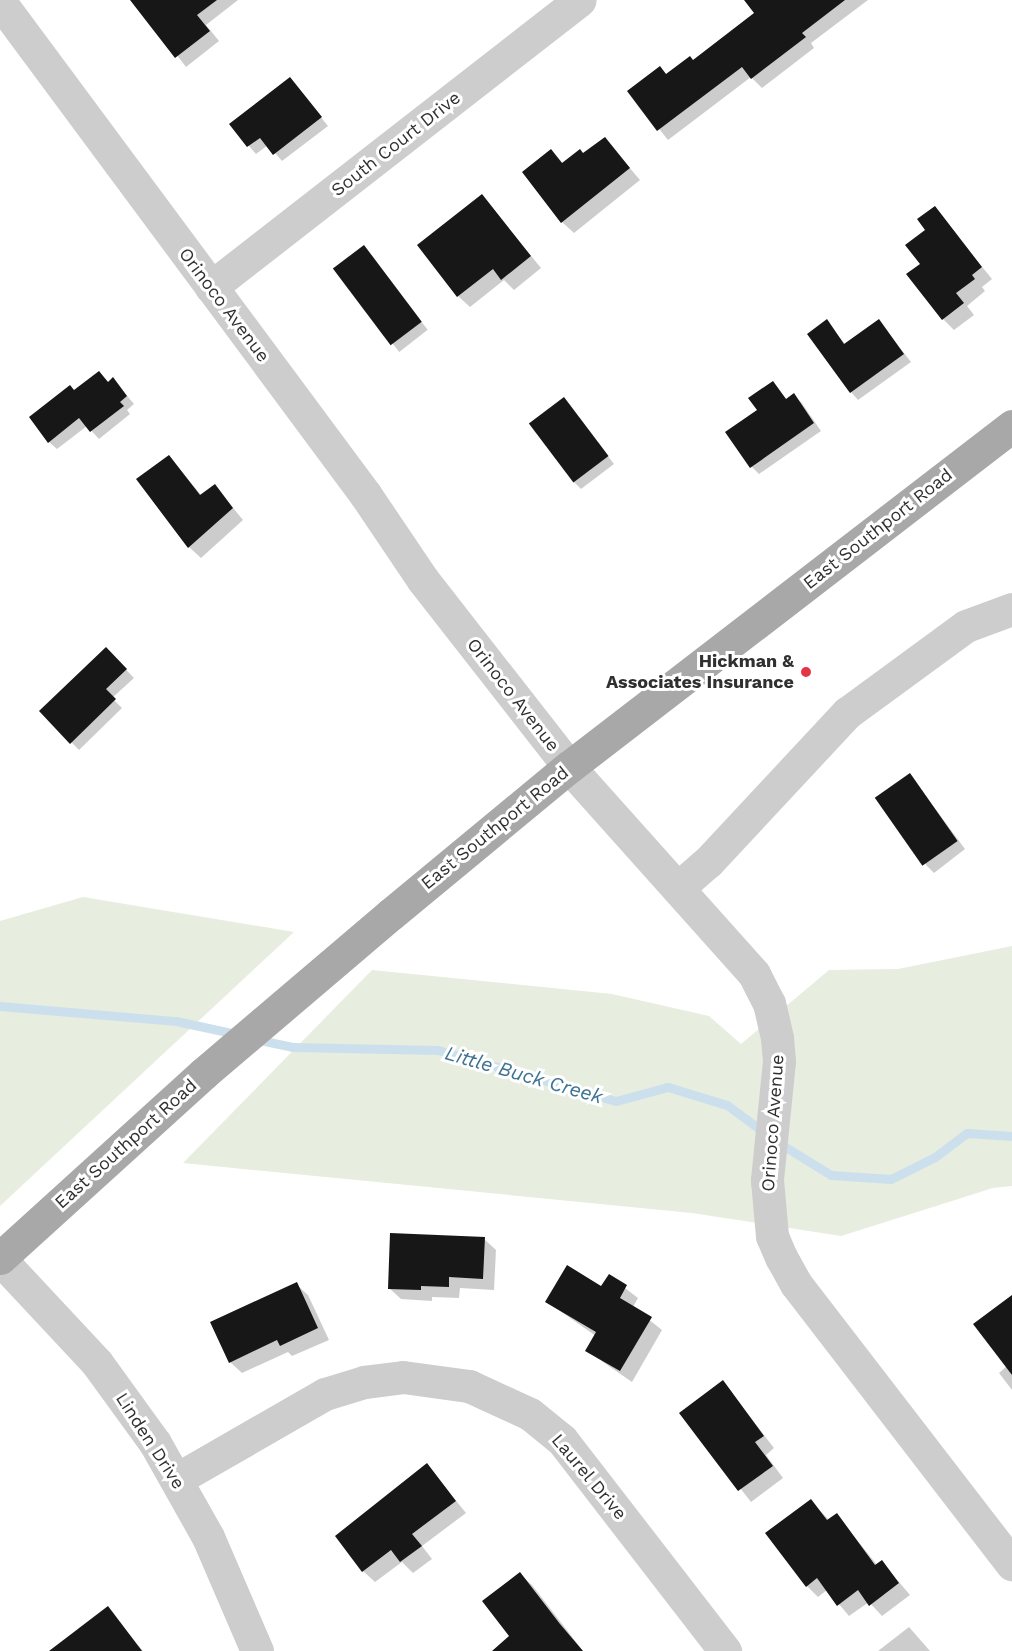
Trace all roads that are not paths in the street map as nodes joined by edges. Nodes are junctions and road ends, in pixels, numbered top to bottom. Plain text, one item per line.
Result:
1 (580, 0) edge
2 (0, 2) edge
3 (211, 287) junction
4 (1012, 426) edge
5 (1012, 609) edge
6 (569, 767) junction
7 (679, 887) junction
8 (0, 1258) edge
9 (177, 1479) junction
10 (1012, 1564) edge
11 (257, 1651) edge
12 (724, 1651) edge

1 - 3 street, South Court Drive
2 - 3 street, Orinoco Avenue
3 - 6 street, Orinoco Avenue
4 - 6 main road, East Southport Road
5 - 7 street
6 - 7 street, Orinoco Avenue
6 - 8 main road, East Southport Road
7 - 10 street, Orinoco Avenue
8 - 9 street, Linden Drive
9 - 11 street, Linden Drive
9 - 12 street, Laurel Drive

